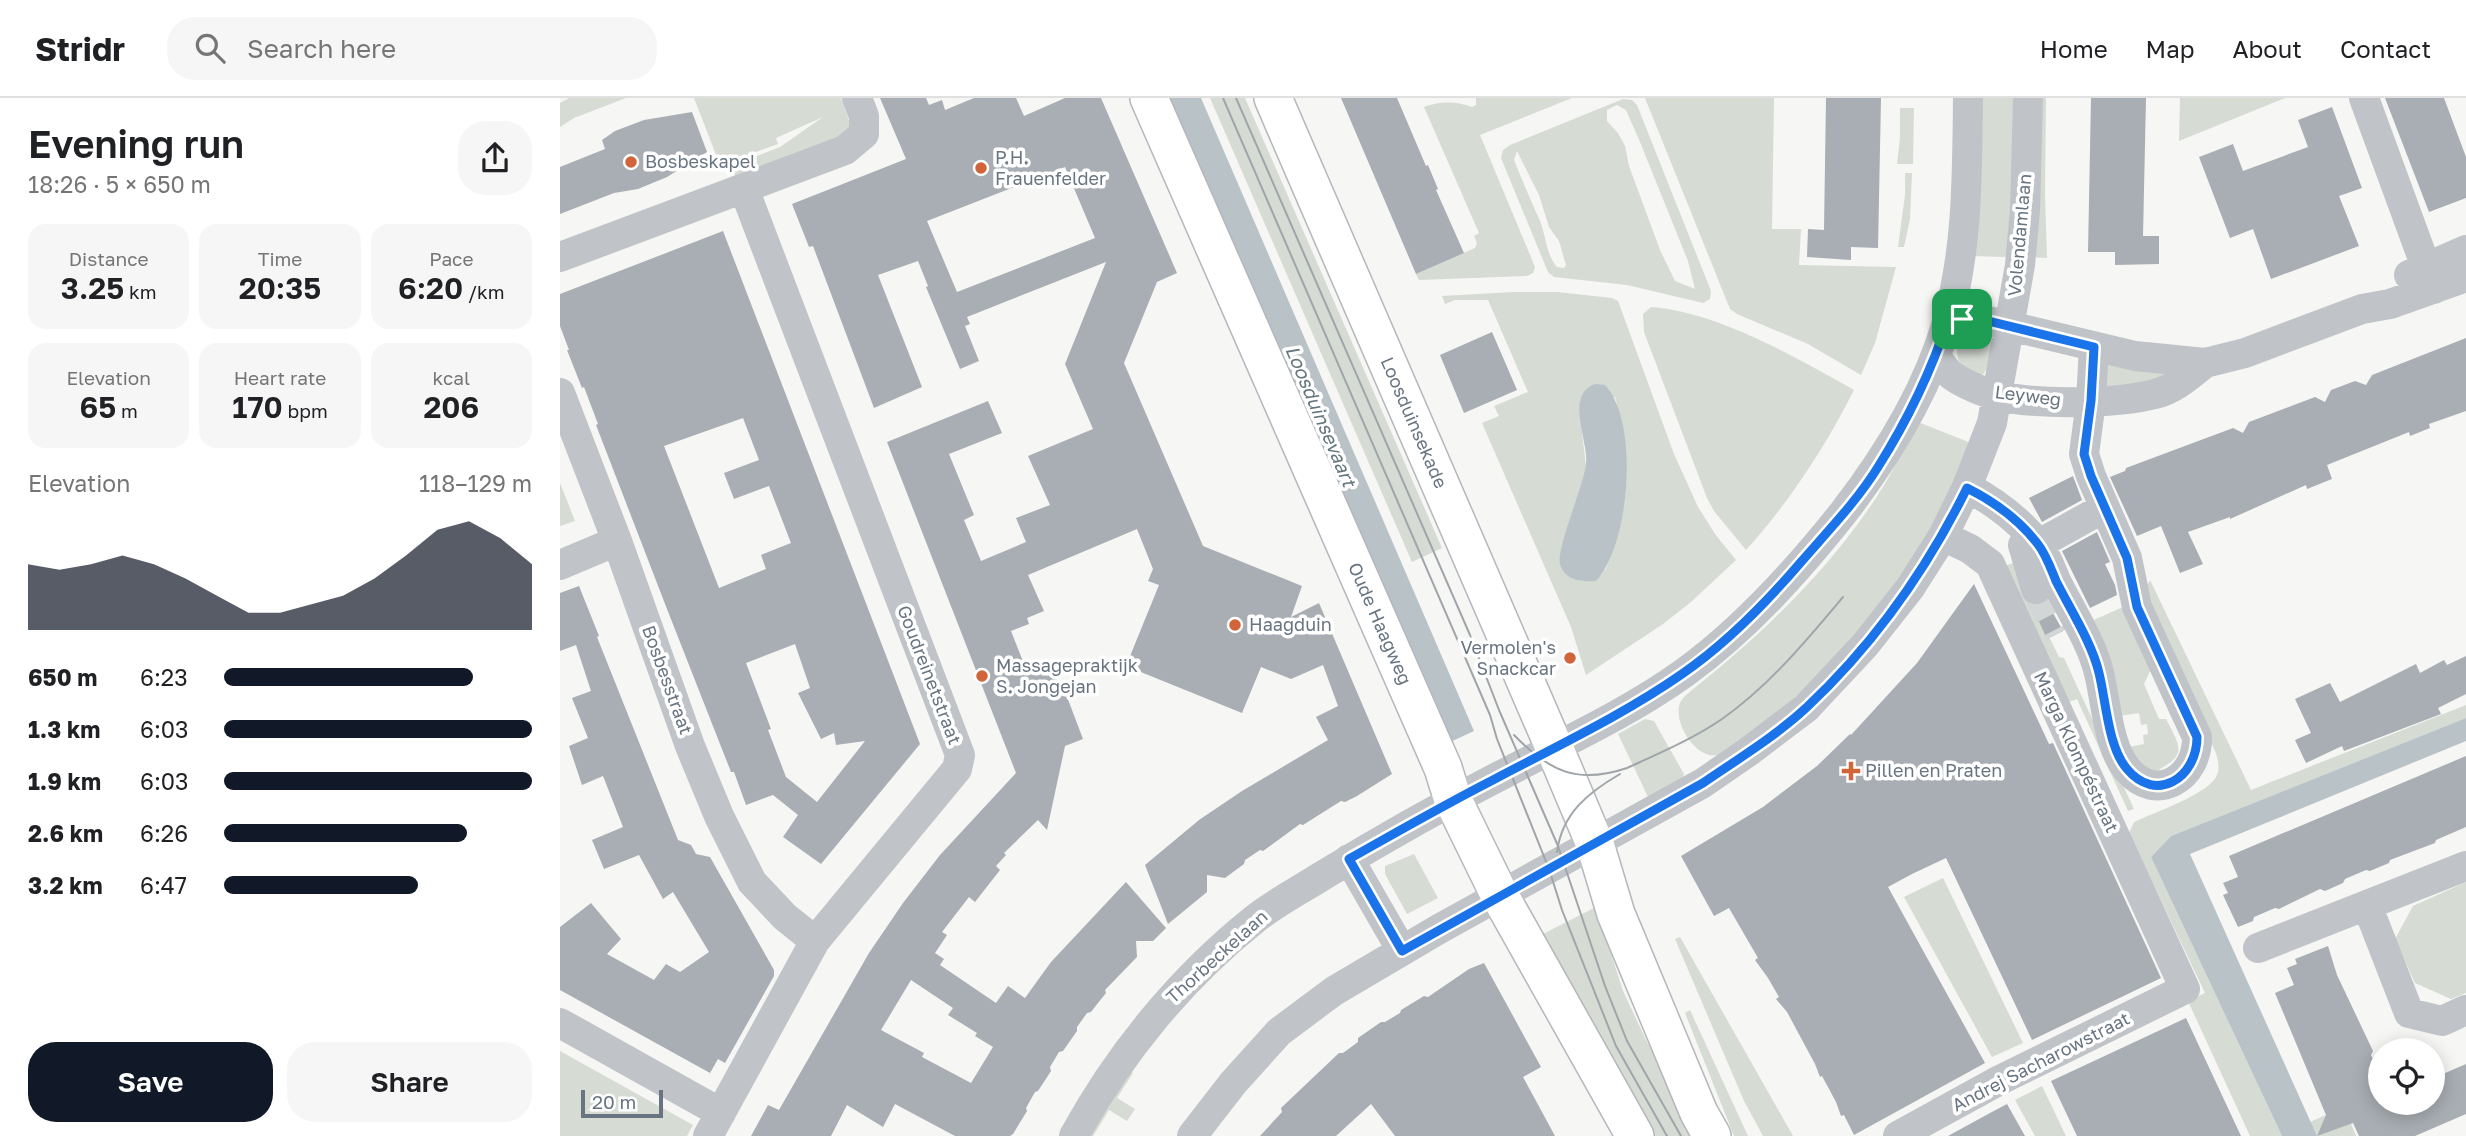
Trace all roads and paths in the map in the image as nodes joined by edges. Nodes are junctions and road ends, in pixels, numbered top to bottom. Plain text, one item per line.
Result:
1 (857, 98) edge
2 (1149, 98) edge
3 (1273, 98) edge
4 (1968, 98) edge
5 (2028, 98) edge
6 (2364, 98) edge
7 (744, 189) junction
8 (2466, 250) edge
9 (560, 257) edge
10 (2466, 277) edge
11 (2430, 278) junction
12 (1948, 320) junction
13 (2010, 326) junction
14 (2094, 347) junction
15 (1936, 357) junction
16 (2205, 363) junction
17 (560, 393) edge
18 (1997, 396) junction
19 (2091, 401) junction
20 (1967, 488) junction
21 (2104, 508) junction
22 (2028, 535) junction
23 (1943, 536) junction
24 (617, 541) junction
25 (560, 565) edge
26 (2036, 589) tunnel mouth
27 (2059, 633) tunnel mouth
28 (2106, 705) junction
29 (1554, 747) junction
30 (1453, 800) junction
31 (1595, 844) junction
32 (1349, 859) junction
33 (2466, 866) edge
34 (1500, 896) junction
35 (2367, 905) junction
36 (815, 941) junction
37 (2258, 948) dead end
38 (1402, 951) junction
39 (2185, 989) joint
40 (2466, 1010) edge
41 (560, 1023) edge
42 (714, 1125) edge
43 (1074, 1136) edge
44 (1192, 1136) edge
45 (1635, 1136) edge
46 (1712, 1136) edge
47 (1898, 1136) edge

1 - 7 street
2 - 30 main road, Oude Haagweg
3 - 29 main road, Loosduinsekade
4 - 12 street
5 - 13 street, Volendamlaan
6 - 11 street
7 - 9 street
7 - 36 street, Goudreinetstraat
8 - 11 street, Leyweg
10 - 11 street, Leyweg
11 - 16 street, Leyweg
12 - 13 street, Leyweg
12 - 15 street
13 - 14 street, Leyweg
13 - 18 street, Volendamlaan
14 - 16 street, Leyweg
14 - 19 street
15 - 18 street, Leyweg
15 - 29 street
16 - 19 street, Leyweg
17 - 24 street, Bosbesstraat
18 - 19 street, Leyweg
18 - 20 street, Volendamlaan
19 - 21 street
20 - 22 street
20 - 23 street, Volendamlaan
21 - 22 street
21 - 28 street
22 - 26 street
22 - 28 street
23 - 31 street, Volendamlaan
23 - 39 street, Marga Klompéstraat
24 - 25 street
24 - 36 street, Bosbesstraat
27 - 28 street
29 - 30 street, Thorbeckelaan
29 - 31 main road
30 - 32 street, Thorbeckelaan
30 - 34 main road, Oude Haagweg
31 - 34 street, Volendamlaan
31 - 46 main road
32 - 38 street
32 - 43 street, Thorbeckelaan
33 - 35 street
34 - 38 street
34 - 45 main road, Oude Haagweg
35 - 37 street
35 - 40 street
36 - 42 street, Goudreinetstraat
38 - 44 street
39 - 47 street, Andrej Sacharowstraat
41 - 42 street

